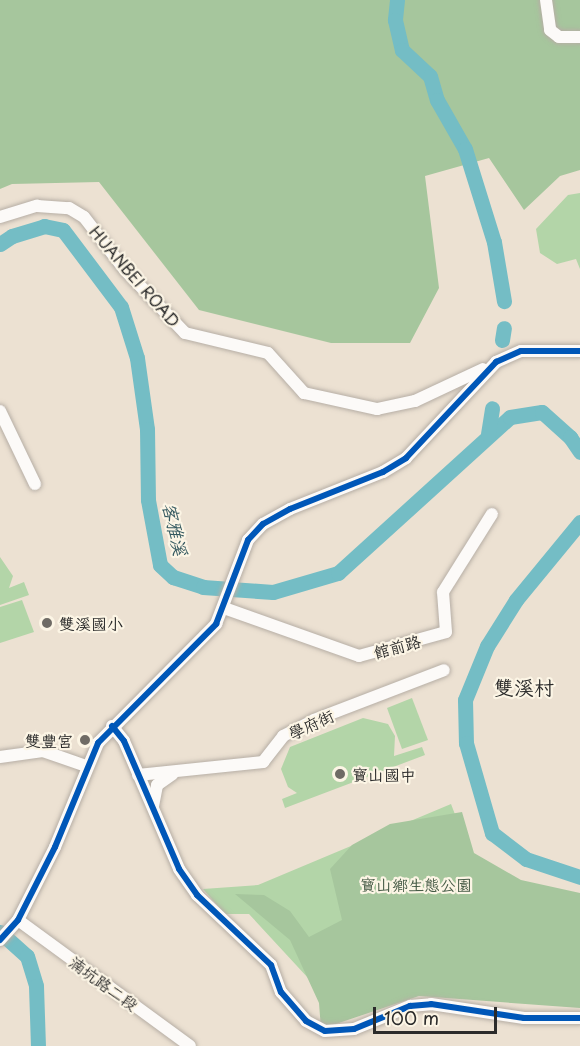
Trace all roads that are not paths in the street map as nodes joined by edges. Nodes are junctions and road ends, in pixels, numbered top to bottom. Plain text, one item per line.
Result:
1 (546, 0) edge
2 (580, 37) edge
3 (0, 217) edge
4 (580, 351) edge
5 (496, 362) junction
6 (0, 411) edge
7 (35, 484) dead end
8 (492, 514) dead end
9 (224, 608) junction
10 (444, 670) dead end
11 (112, 726) junction
12 (0, 757) edge
13 (86, 766) junction
14 (183, 771) junction
15 (138, 775) junction
16 (153, 810) junction
17 (18, 920) junction
18 (0, 940) edge
19 (580, 1018) edge
20 (190, 1046) edge

1 - 2 street
3 - 5 street, HUANBEI ROAD
4 - 5 street, HUANBEI ROAD
5 - 9 street
6 - 7 street
8 - 9 street, 館前路
9 - 11 street
10 - 14 street, 學府街
11 - 13 street
11 - 15 street
12 - 13 street
13 - 17 street
14 - 15 street, 學府街
14 - 16 street, 學府街
15 - 16 street
16 - 19 street
17 - 18 street
17 - 20 street, 湳坑路二段

